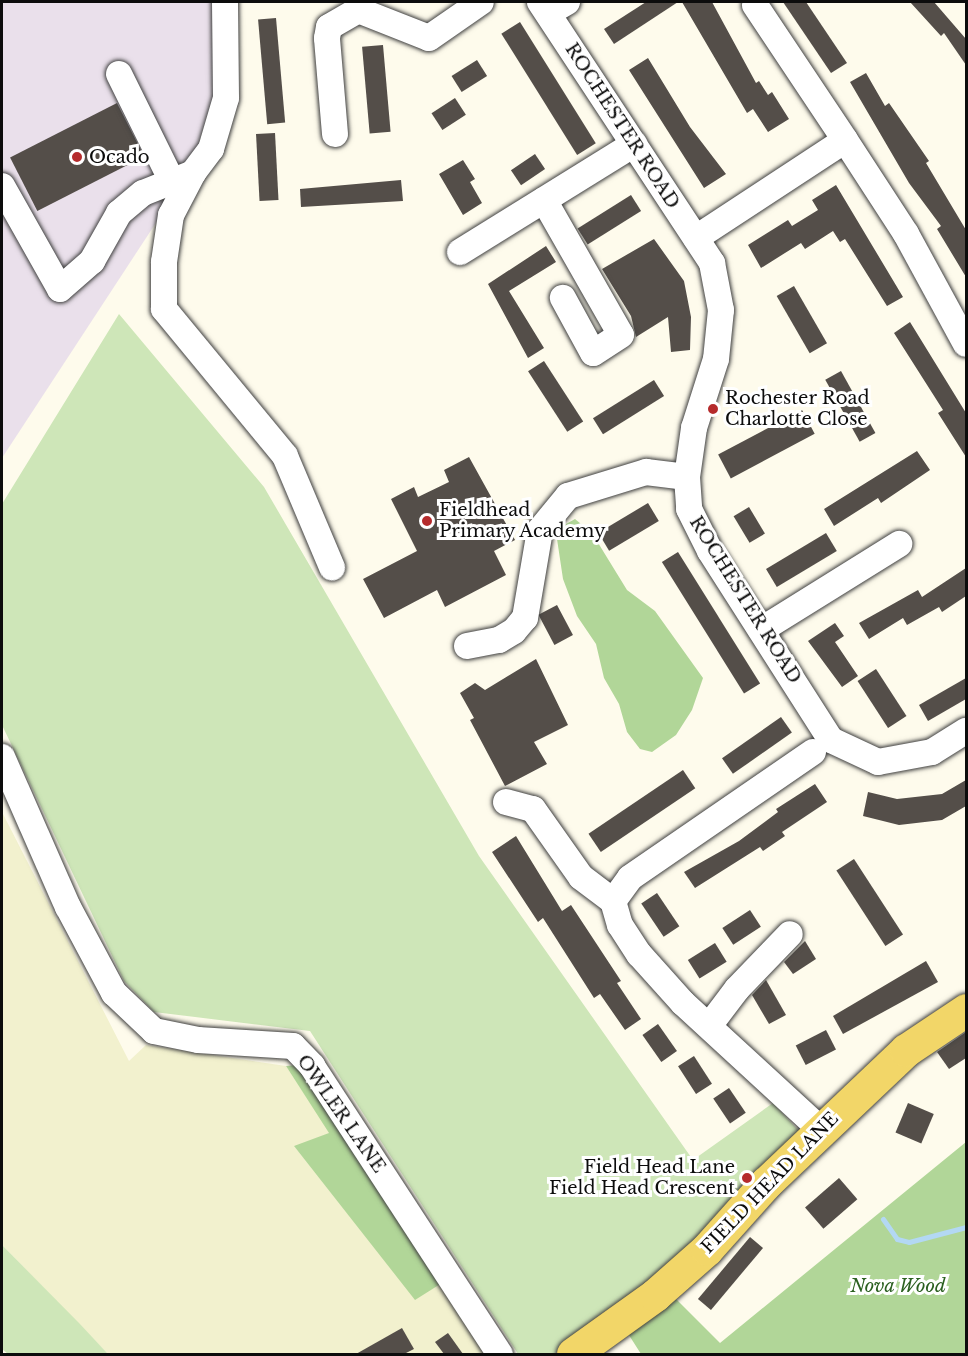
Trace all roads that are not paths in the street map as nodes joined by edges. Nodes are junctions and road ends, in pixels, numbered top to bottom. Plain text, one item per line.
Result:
1 (225, 2) edge
2 (481, 2) edge
3 (552, 5) edge
4 (755, 5) dead end
5 (119, 74) dead end
6 (335, 134) dead end
7 (845, 140) junction
8 (634, 144) junction
9 (182, 176) junction
10 (2, 186) edge
11 (544, 200) junction
12 (696, 238) junction
13 (460, 252) dead end
14 (563, 298) dead end
15 (966, 344) edge
16 (687, 477) junction
17 (899, 544) dead end
18 (332, 567) dead end
19 (761, 630) junction
20 (467, 646) dead end
21 (966, 731) edge
22 (813, 752) dead end
23 (2, 757) edge
24 (506, 802) dead end
25 (613, 901) junction
26 (790, 934) dead end
27 (966, 1010) edge
28 (710, 1026) junction
29 (820, 1129) junction
30 (500, 1354) edge
31 (573, 1354) edge

1 - 9 street
2 - 6 street
3 - 8 street, ROCHESTER ROAD
4 - 7 street
5 - 9 street
7 - 12 street
7 - 15 street
8 - 11 street
8 - 12 street, ROCHESTER ROAD
9 - 10 street
9 - 18 street
11 - 13 street
11 - 14 street
12 - 16 street, ROCHESTER ROAD
16 - 19 street, ROCHESTER ROAD
16 - 20 street
17 - 19 street
19 - 21 street, ROCHESTER ROAD
22 - 25 street
23 - 30 street, OWLER LANE
24 - 25 street
25 - 28 street
26 - 28 street
27 - 29 main road, FIELD HEAD LANE
28 - 29 street
29 - 31 main road, FIELD HEAD LANE

